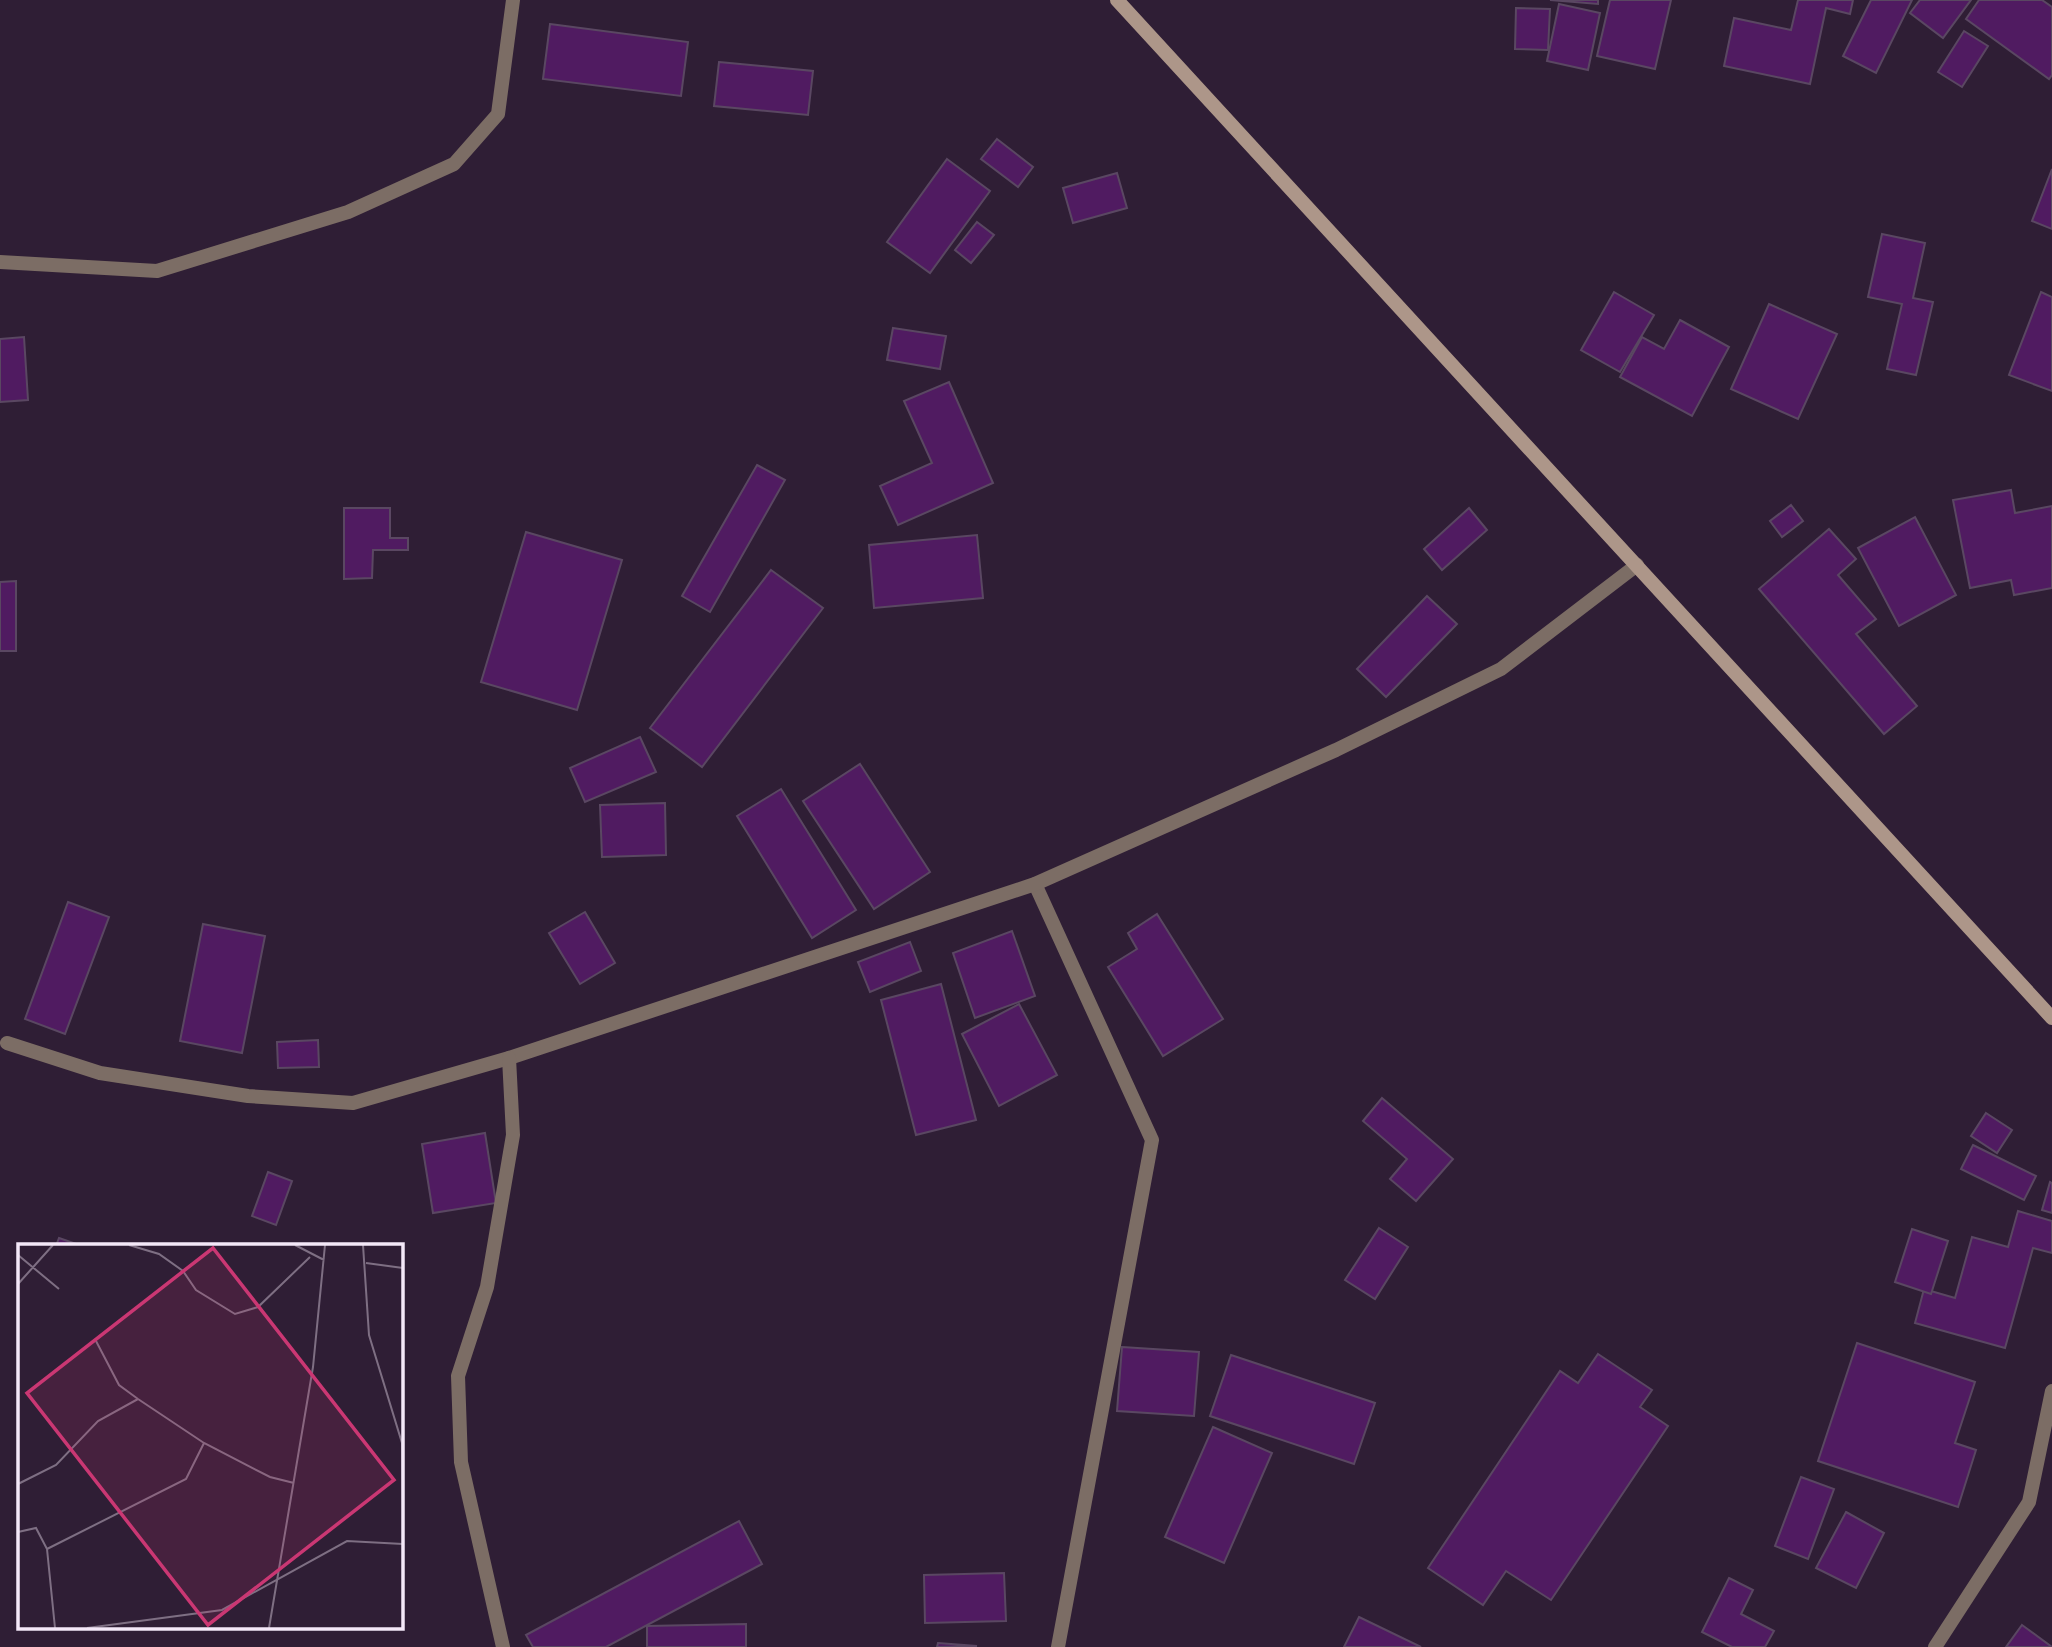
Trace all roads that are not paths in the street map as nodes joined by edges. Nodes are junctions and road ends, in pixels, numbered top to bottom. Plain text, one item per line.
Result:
1 (513, 0) edge
2 (1117, 0) edge
3 (0, 262) edge
4 (1637, 565) junction
5 (1035, 884) junction
6 (2052, 1018) edge
7 (8, 1043) dead end
8 (509, 1058) junction
9 (2052, 1391) edge
10 (503, 1647) edge
11 (1058, 1647) edge
12 (1936, 1647) edge

1 - 3 street
2 - 4 main road
4 - 5 street
4 - 6 main road
5 - 8 street
5 - 11 street
7 - 8 street
8 - 10 street
9 - 12 street

